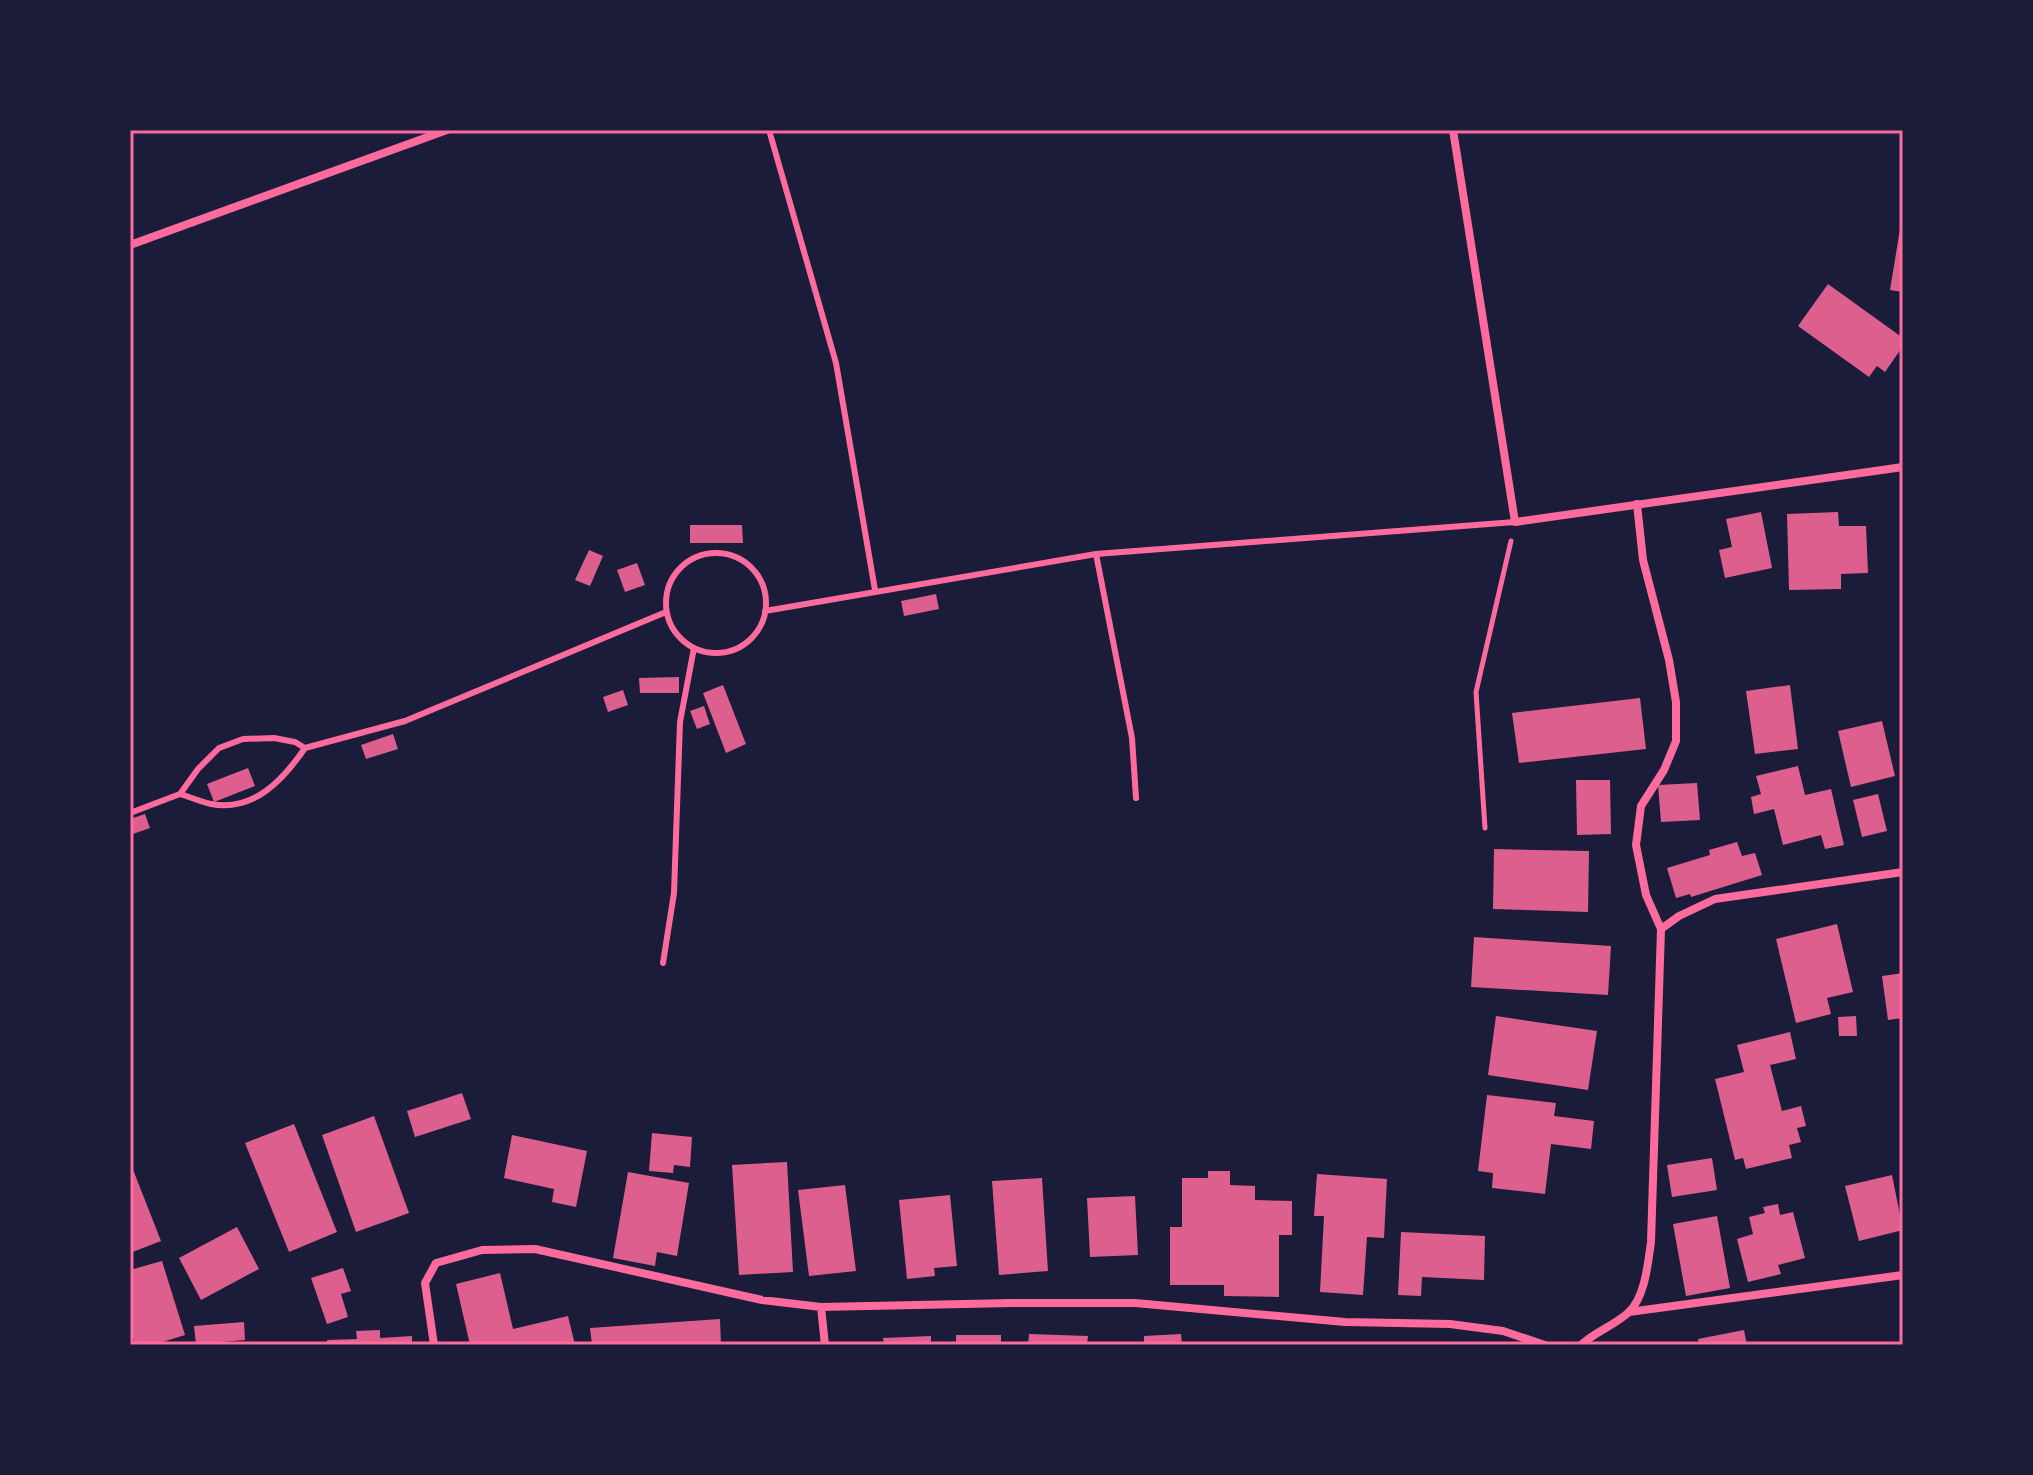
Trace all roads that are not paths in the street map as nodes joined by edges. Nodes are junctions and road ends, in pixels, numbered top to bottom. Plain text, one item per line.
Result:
1 (447, 130) edge
2 (769, 130) edge
3 (1453, 130) edge
4 (130, 245) edge
5 (1903, 467) edge
6 (1637, 504) junction
7 (1515, 522) junction
8 (1096, 554) junction
9 (875, 590) junction
10 (765, 611) junction
11 (666, 612) junction
12 (694, 648) junction
13 (305, 748) junction
14 (180, 794) junction
15 (1136, 798) dead end
16 (130, 813) edge
17 (1903, 872) edge
18 (1661, 929) junction
19 (663, 963) dead end
20 (1903, 1275) edge
21 (821, 1307) junction
22 (1629, 1312) junction
23 (434, 1345) edge
24 (825, 1345) edge
25 (1545, 1345) edge
26 (1581, 1345) edge

1 - 4 street
2 - 9 lane
3 - 7 street
5 - 6 street
6 - 7 street
6 - 18 street
7 - 8 lane
8 - 9 lane
8 - 15 lane
9 - 10 lane
10 - 11 lane
10 - 12 lane
11 - 12 lane
11 - 13 lane
12 - 19 lane
13 - 14 lane
13 - 14 lane
14 - 16 lane
17 - 18 street
18 - 22 street
20 - 22 street
21 - 23 street
21 - 24 street
21 - 25 street
22 - 26 street

